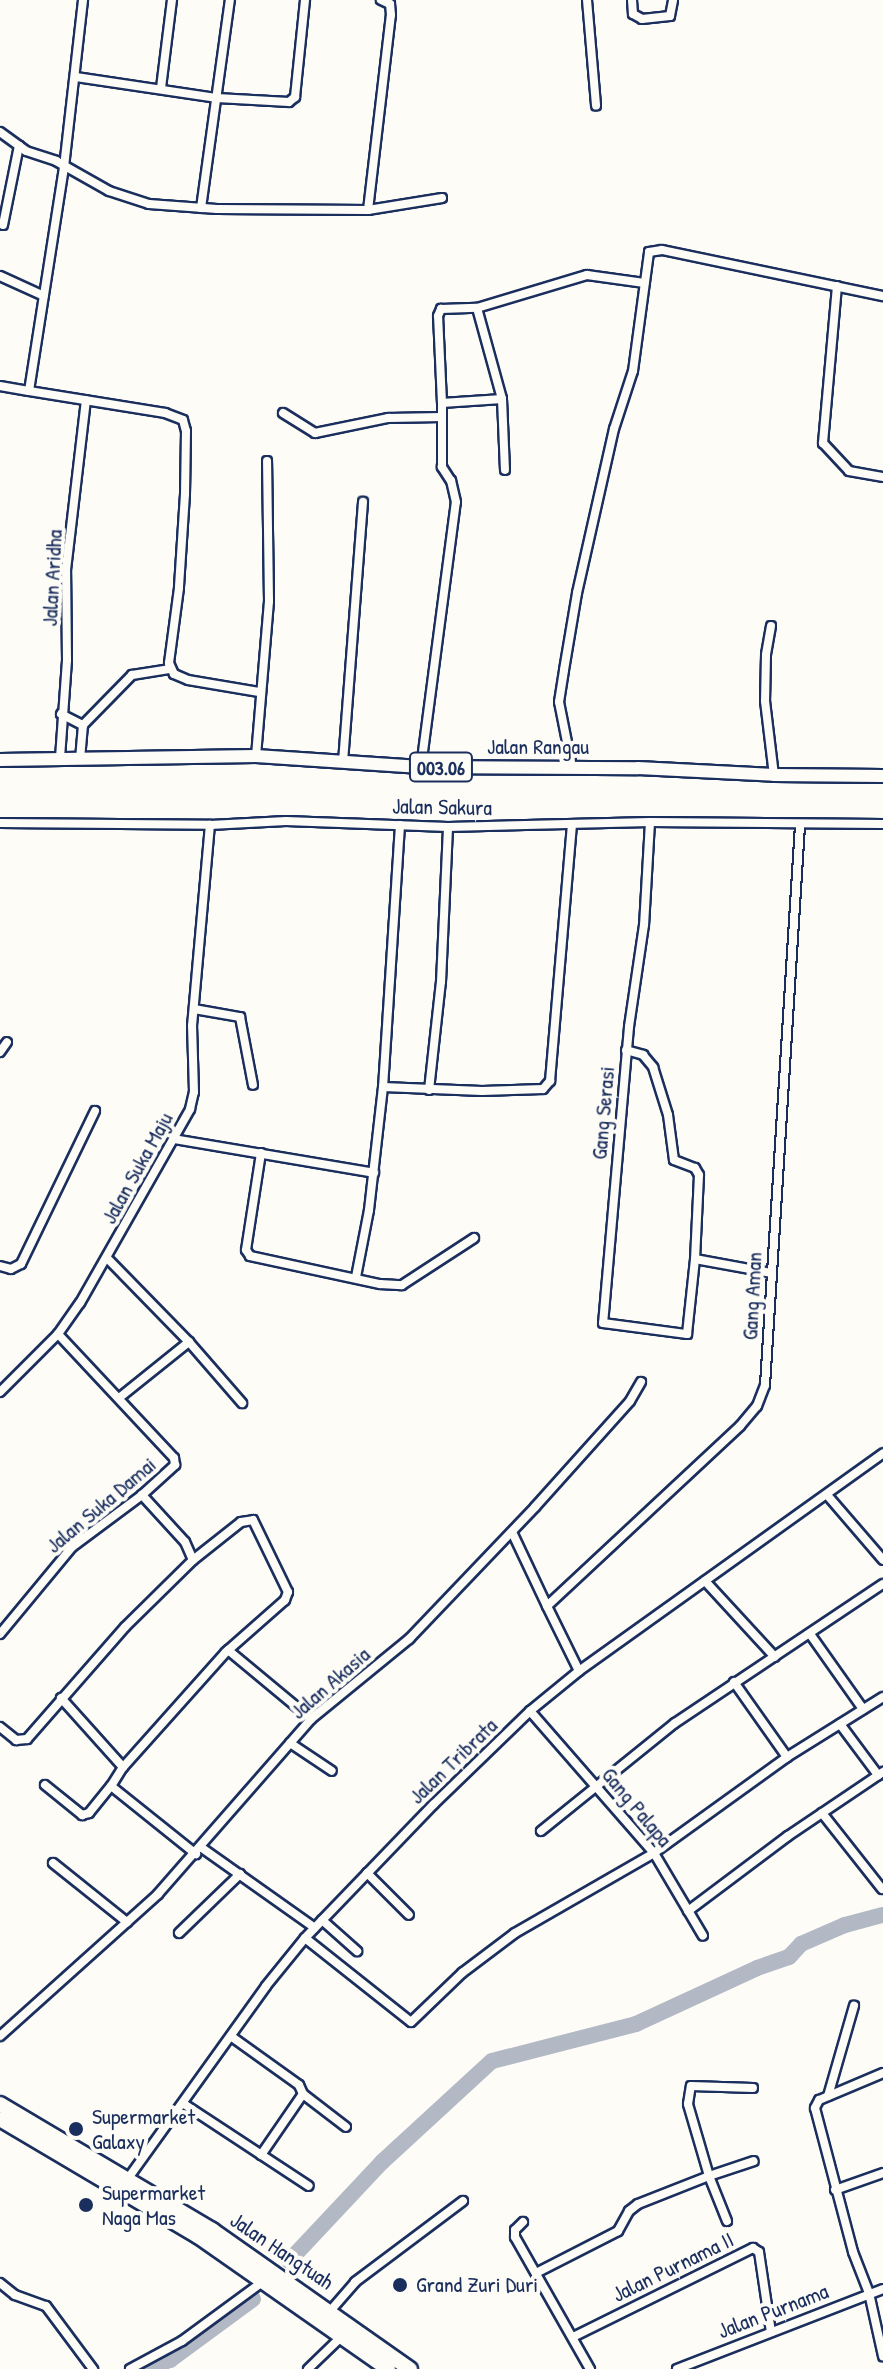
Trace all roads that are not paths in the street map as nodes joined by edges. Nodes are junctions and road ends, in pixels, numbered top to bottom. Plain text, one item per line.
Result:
1 (83, 0) edge
2 (172, 0) edge
3 (230, 0) edge
4 (305, 0) edge
5 (381, 0) edge
6 (587, 0) edge
7 (632, 0) edge
8 (673, 0) edge
9 (76, 77) junction
10 (161, 88) junction
11 (217, 98) junction
12 (596, 106) dead end
13 (0, 132) edge
14 (19, 146) junction
15 (64, 167) junction
16 (0, 186) edge
17 (10, 189) junction
18 (442, 198) dead end
19 (201, 208) junction
20 (368, 210) junction
21 (3, 225) dead end
22 (0, 276) edge
23 (644, 283) junction
24 (837, 286) junction
25 (44, 296) junction
26 (883, 296) edge
27 (477, 308) junction
28 (0, 386) edge
29 (29, 391) junction
30 (502, 399) junction
31 (86, 400) junction
32 (442, 403) junction
33 (283, 413) dead end
34 (442, 417) junction
35 (267, 461) dead end
36 (505, 470) dead end
37 (883, 477) edge
38 (363, 502) dead end
39 (771, 626) dead end
40 (171, 669) junction
41 (259, 692) junction
42 (61, 714) junction
43 (83, 725) junction
44 (256, 756) junction
45 (60, 758) junction
46 (80, 758) junction
47 (0, 760) edge
48 (343, 762) junction
49 (421, 767) junction
50 (572, 767) junction
51 (774, 775) junction
52 (883, 776) edge
53 (650, 822) junction
54 (0, 823) edge
55 (883, 824) edge
56 (210, 825) junction
57 (400, 825) junction
58 (572, 825) junction
59 (800, 825) junction
60 (448, 827) junction
61 (194, 1009) junction
62 (7, 1042) dead end
63 (626, 1050) junction
64 (0, 1052) edge
65 (253, 1085) dead end
66 (383, 1087) junction
67 (429, 1090) junction
68 (95, 1111) dead end
69 (174, 1139) junction
70 (261, 1153) junction
71 (374, 1173) junction
72 (474, 1238) dead end
73 (107, 1258) junction
74 (695, 1259) junction
75 (0, 1266) edge
76 (771, 1273) junction
77 (356, 1277) junction
78 (58, 1334) junction
79 (189, 1342) junction
80 (641, 1382) dead end
81 (0, 1392) edge
82 (119, 1398) junction
83 (242, 1403) dead end
84 (883, 1453) edge
85 (142, 1495) junction
86 (828, 1496) junction
87 (512, 1532) junction
88 (193, 1560) junction
89 (883, 1560) edge
90 (705, 1581) junction
91 (883, 1584) edge
92 (547, 1606) junction
93 (0, 1634) edge
94 (810, 1634) junction
95 (228, 1650) junction
96 (775, 1657) junction
97 (579, 1671) junction
98 (734, 1682) junction
99 (883, 1697) edge
100 (61, 1698) junction
101 (863, 1709) junction
102 (530, 1711) junction
103 (311, 1719) junction
104 (840, 1724) junction
105 (0, 1727) edge
106 (290, 1743) junction
107 (787, 1757) junction
108 (123, 1767) junction
109 (332, 1771) dead end
110 (881, 1773) edge
111 (595, 1784) junction
112 (45, 1785) dead end
113 (111, 1786) junction
114 (822, 1813) junction
115 (541, 1831) dead end
116 (199, 1851) junction
117 (654, 1853) junction
118 (53, 1863) dead end
119 (367, 1873) junction
120 (240, 1874) junction
121 (882, 1889) edge
122 (688, 1911) junction
123 (409, 1915) dead end
124 (322, 1920) junction
125 (127, 1922) junction
126 (315, 1928) junction
127 (179, 1933) dead end
128 (703, 1936) dead end
129 (305, 1938) junction
130 (357, 1951) dead end
131 (854, 2006) dead end
132 (0, 2036) edge
133 (232, 2037) junction
134 (883, 2073) edge
135 (753, 2088) dead end
136 (303, 2094) junction
137 (828, 2096) junction
138 (0, 2104) edge
139 (184, 2104) junction
140 (0, 2119) edge
141 (346, 2127) dead end
142 (261, 2155) junction
143 (754, 2161) dead end
144 (883, 2173) edge
145 (709, 2176) junction
146 (129, 2177) junction
147 (309, 2186) dead end
148 (835, 2190) junction
149 (463, 2201) dead end
150 (727, 2221) dead end
151 (523, 2222) dead end
152 (536, 2273) junction
153 (0, 2283) edge
154 (261, 2283) junction
155 (883, 2289) edge
156 (869, 2293) junction
157 (331, 2310) junction
158 (771, 2332) junction
159 (342, 2336) junction
160 (573, 2337) junction
161 (366, 2345) junction
162 (883, 2356) edge
163 (93, 2369) edge
164 (130, 2369) edge
165 (308, 2369) edge
166 (388, 2369) edge
167 (410, 2369) edge
168 (590, 2369) edge
169 (677, 2369) edge

1 - 9 street
2 - 10 street
3 - 11 street
4 - 11 street
5 - 20 street
6 - 12 street
7 - 8 street
9 - 10 street
9 - 15 street
10 - 11 street
11 - 19 street
13 - 14 street
14 - 15 street
14 - 17 street
15 - 19 street
15 - 25 street
16 - 17 street
17 - 21 street
18 - 20 street
19 - 20 street
22 - 25 street
23 - 24 street
23 - 27 street
23 - 50 street
24 - 26 street
24 - 37 street
25 - 29 street
27 - 30 street
27 - 32 street
28 - 29 street
29 - 31 street
30 - 32 street
30 - 36 street
31 - 40 street
31 - 42 street, Jalan Aridha
32 - 34 street
33 - 34 street
34 - 49 street
35 - 41 street
38 - 48 street
39 - 51 street
40 - 41 street
40 - 43 street
41 - 44 street
42 - 43 street
42 - 45 street, Jalan Aridha
43 - 46 street
44 - 46 main road, Jalan Rangau / 003.06
44 - 48 main road, Jalan Rangau / 003.06
45 - 46 main road, Jalan Rangau / 003.06
45 - 47 main road, Jalan Rangau / 003.06
48 - 49 main road, Jalan Rangau / 003.06
49 - 50 main road, Jalan Rangau / 003.06
50 - 51 main road, Jalan Rangau / 003.06
51 - 52 main road, Jalan Rangau / 003.06
53 - 58 street, Jalan Sakura
53 - 59 street, Jalan Sakura
53 - 63 street, Gang Serasi
54 - 56 street, Jalan Sakura
55 - 59 street, Jalan Sakura
56 - 57 street, Jalan Sakura
56 - 61 street, Jalan Suka Maju
57 - 60 street, Jalan Sakura
57 - 66 street
58 - 60 street, Jalan Sakura
58 - 67 street
59 - 76 street, Gang Aman
60 - 67 street
61 - 65 street
61 - 69 street, Jalan Suka Maju
62 - 64 street
63 - 74 street
63 - 74 street, Gang Serasi
66 - 67 street
66 - 71 street
68 - 75 street
69 - 70 street
69 - 73 street, Jalan Suka Maju
70 - 71 street
70 - 77 street
71 - 77 street
72 - 77 street
73 - 78 street, Jalan Suka Maju
73 - 79 street
74 - 76 street
76 - 92 street, Gang Aman
78 - 81 street, Jalan Suka Maju
78 - 82 street, Jalan Suka Damai
79 - 82 street
79 - 83 street
80 - 87 street, Jalan Akasia
82 - 85 street, Jalan Suka Damai
84 - 86 street, Jalan Tribrata
85 - 88 street
85 - 93 street, Jalan Suka Damai
86 - 89 street
86 - 90 street, Jalan Tribrata
87 - 92 street
87 - 103 street, Jalan Akasia
88 - 95 street
88 - 100 street
90 - 96 street
90 - 97 street, Jalan Tribrata
91 - 94 street
92 - 97 street
94 - 96 street
94 - 101 street
95 - 103 street
95 - 108 street
96 - 98 street
97 - 102 street, Jalan Tribrata
98 - 107 street
98 - 111 street
99 - 101 street
100 - 105 street
100 - 108 street
101 - 104 street
102 - 111 street, Gang Palapa
102 - 119 street, Jalan Tribrata
103 - 106 street, Jalan Akasia
104 - 107 street
104 - 110 street
106 - 109 street
106 - 116 street, Jalan Akasia
107 - 117 street
108 - 113 street
110 - 114 street
111 - 115 street
111 - 117 street, Gang Palapa
112 - 113 street
113 - 116 street
114 - 121 street
114 - 122 street
116 - 120 street
116 - 125 street, Jalan Akasia
117 - 122 street, Gang Palapa
117 - 129 street
118 - 125 street
119 - 123 street
119 - 124 street, Jalan Tribrata
120 - 126 street
120 - 127 street
122 - 128 street, Gang Palapa
124 - 126 street, Jalan Tribrata
124 - 130 street
125 - 132 street, Jalan Akasia
126 - 129 street, Jalan Tribrata
129 - 133 street, Jalan Tribrata
131 - 137 street
133 - 136 street
133 - 139 street, Jalan Tribrata
134 - 137 street
135 - 145 street
136 - 141 street
136 - 142 street
137 - 148 street
138 - 146 highway, Jalan Hangtuah
139 - 142 street
139 - 146 street, Jalan Tribrata
140 - 154 highway, Jalan Hangtuah
142 - 147 street
143 - 145 street
144 - 148 street
145 - 150 street
145 - 152 street
146 - 157 highway, Jalan Hangtuah
148 - 156 street
149 - 157 street
151 - 152 street
152 - 160 street
153 - 163 street
154 - 159 highway, Jalan Hangtuah
154 - 164 street
155 - 156 street, Jalan Purnama
156 - 158 street, Jalan Purnama
156 - 162 street
157 - 161 highway, Jalan Hangtuah
158 - 160 street, Jalan Purnama II
158 - 169 street, Jalan Purnama
159 - 161 highway, Jalan Hangtuah
159 - 165 street
160 - 168 street
161 - 166 highway, Jalan Hangtuah
161 - 167 highway, Jalan Hangtuah

